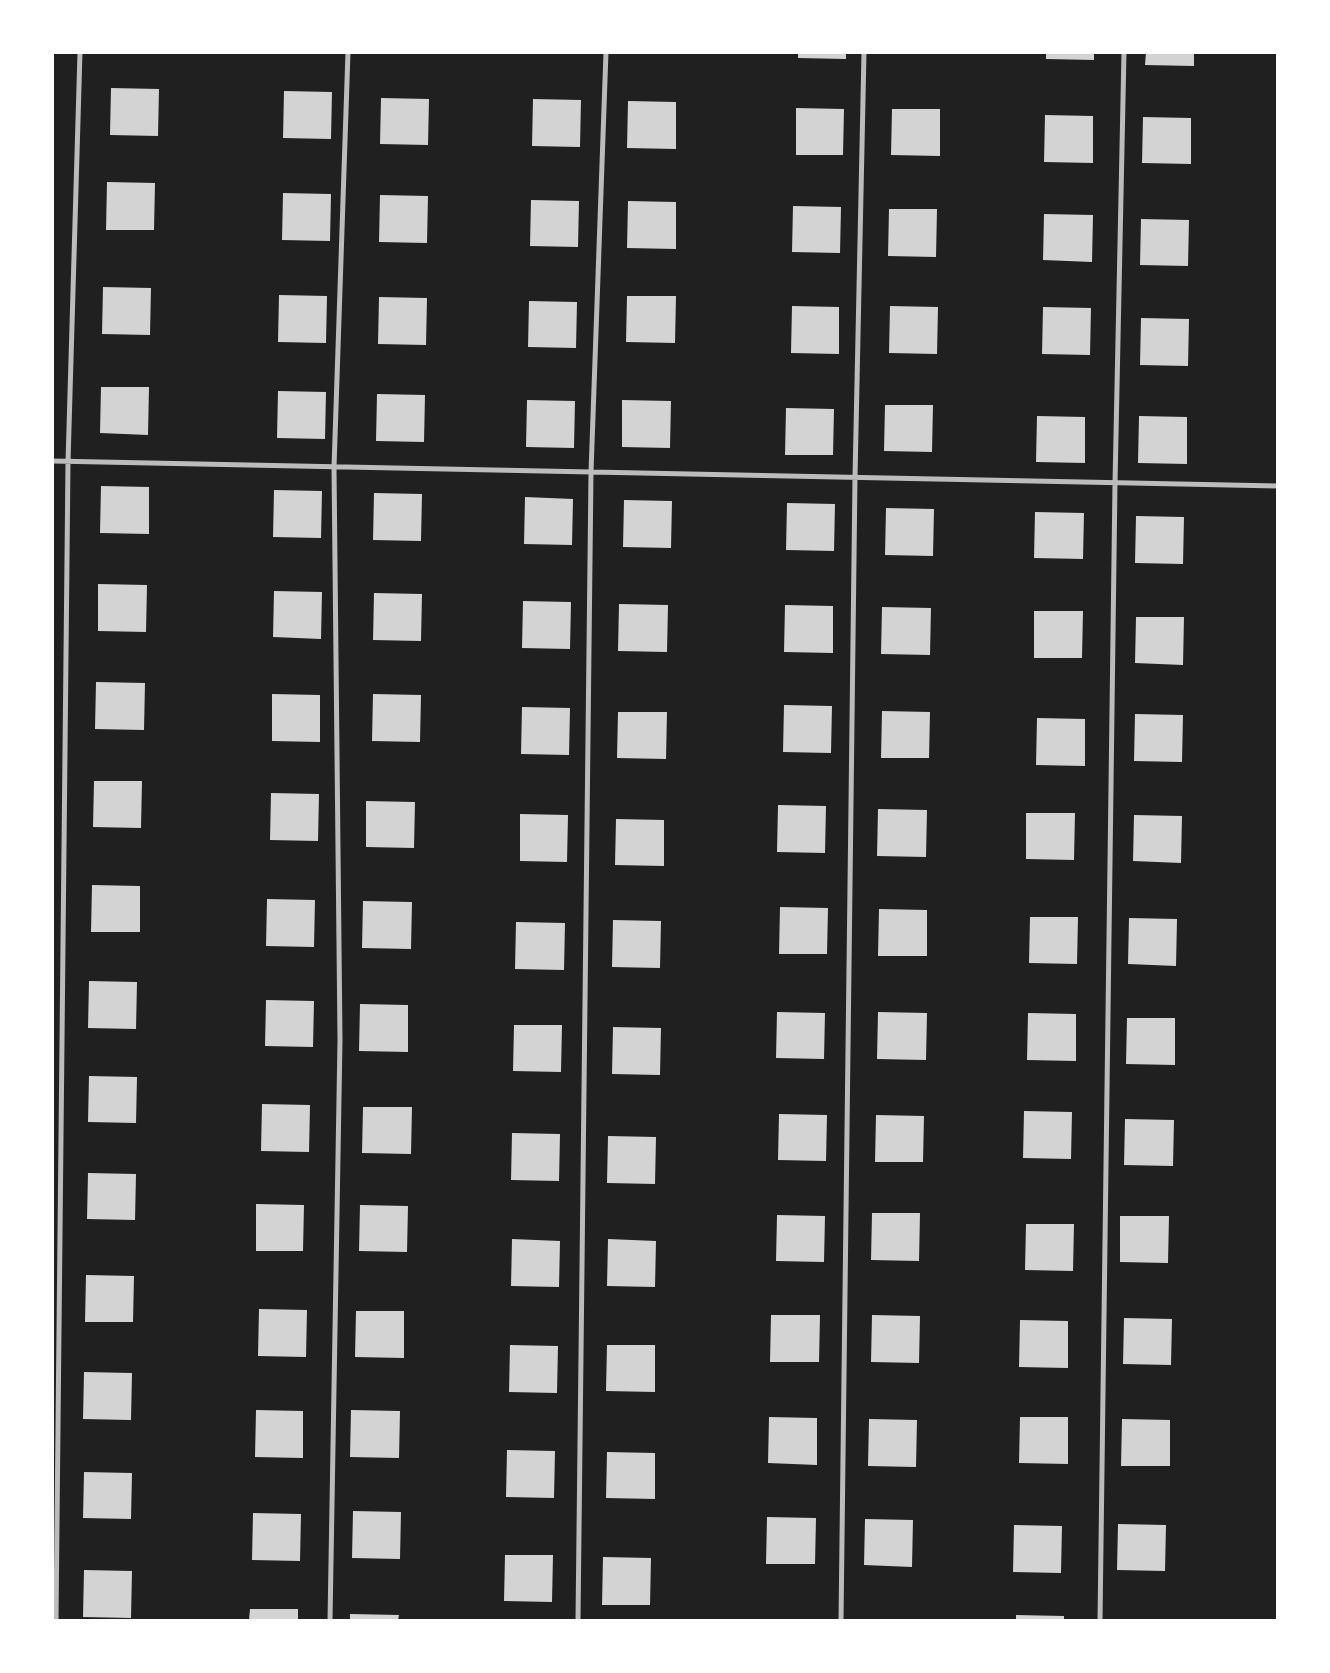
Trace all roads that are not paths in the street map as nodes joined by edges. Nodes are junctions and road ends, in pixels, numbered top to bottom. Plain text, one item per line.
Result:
1 (80, 52) edge
2 (348, 52) edge
3 (606, 52) edge
4 (864, 52) edge
5 (1124, 52) edge
6 (52, 461) edge
7 (68, 462) junction
8 (334, 467) junction
9 (591, 472) junction
10 (855, 477) junction
11 (1115, 483) junction
12 (1278, 486) edge
13 (56, 1620) edge
14 (330, 1620) edge
15 (578, 1620) edge
16 (840, 1620) edge
17 (1100, 1620) edge

1 - 7 street
2 - 8 street
3 - 9 street
4 - 10 street
5 - 11 street
6 - 7 street
7 - 8 street
7 - 13 street
8 - 9 street
8 - 14 street
9 - 10 street
9 - 15 street
10 - 11 street
10 - 16 street
11 - 12 street
11 - 17 street

